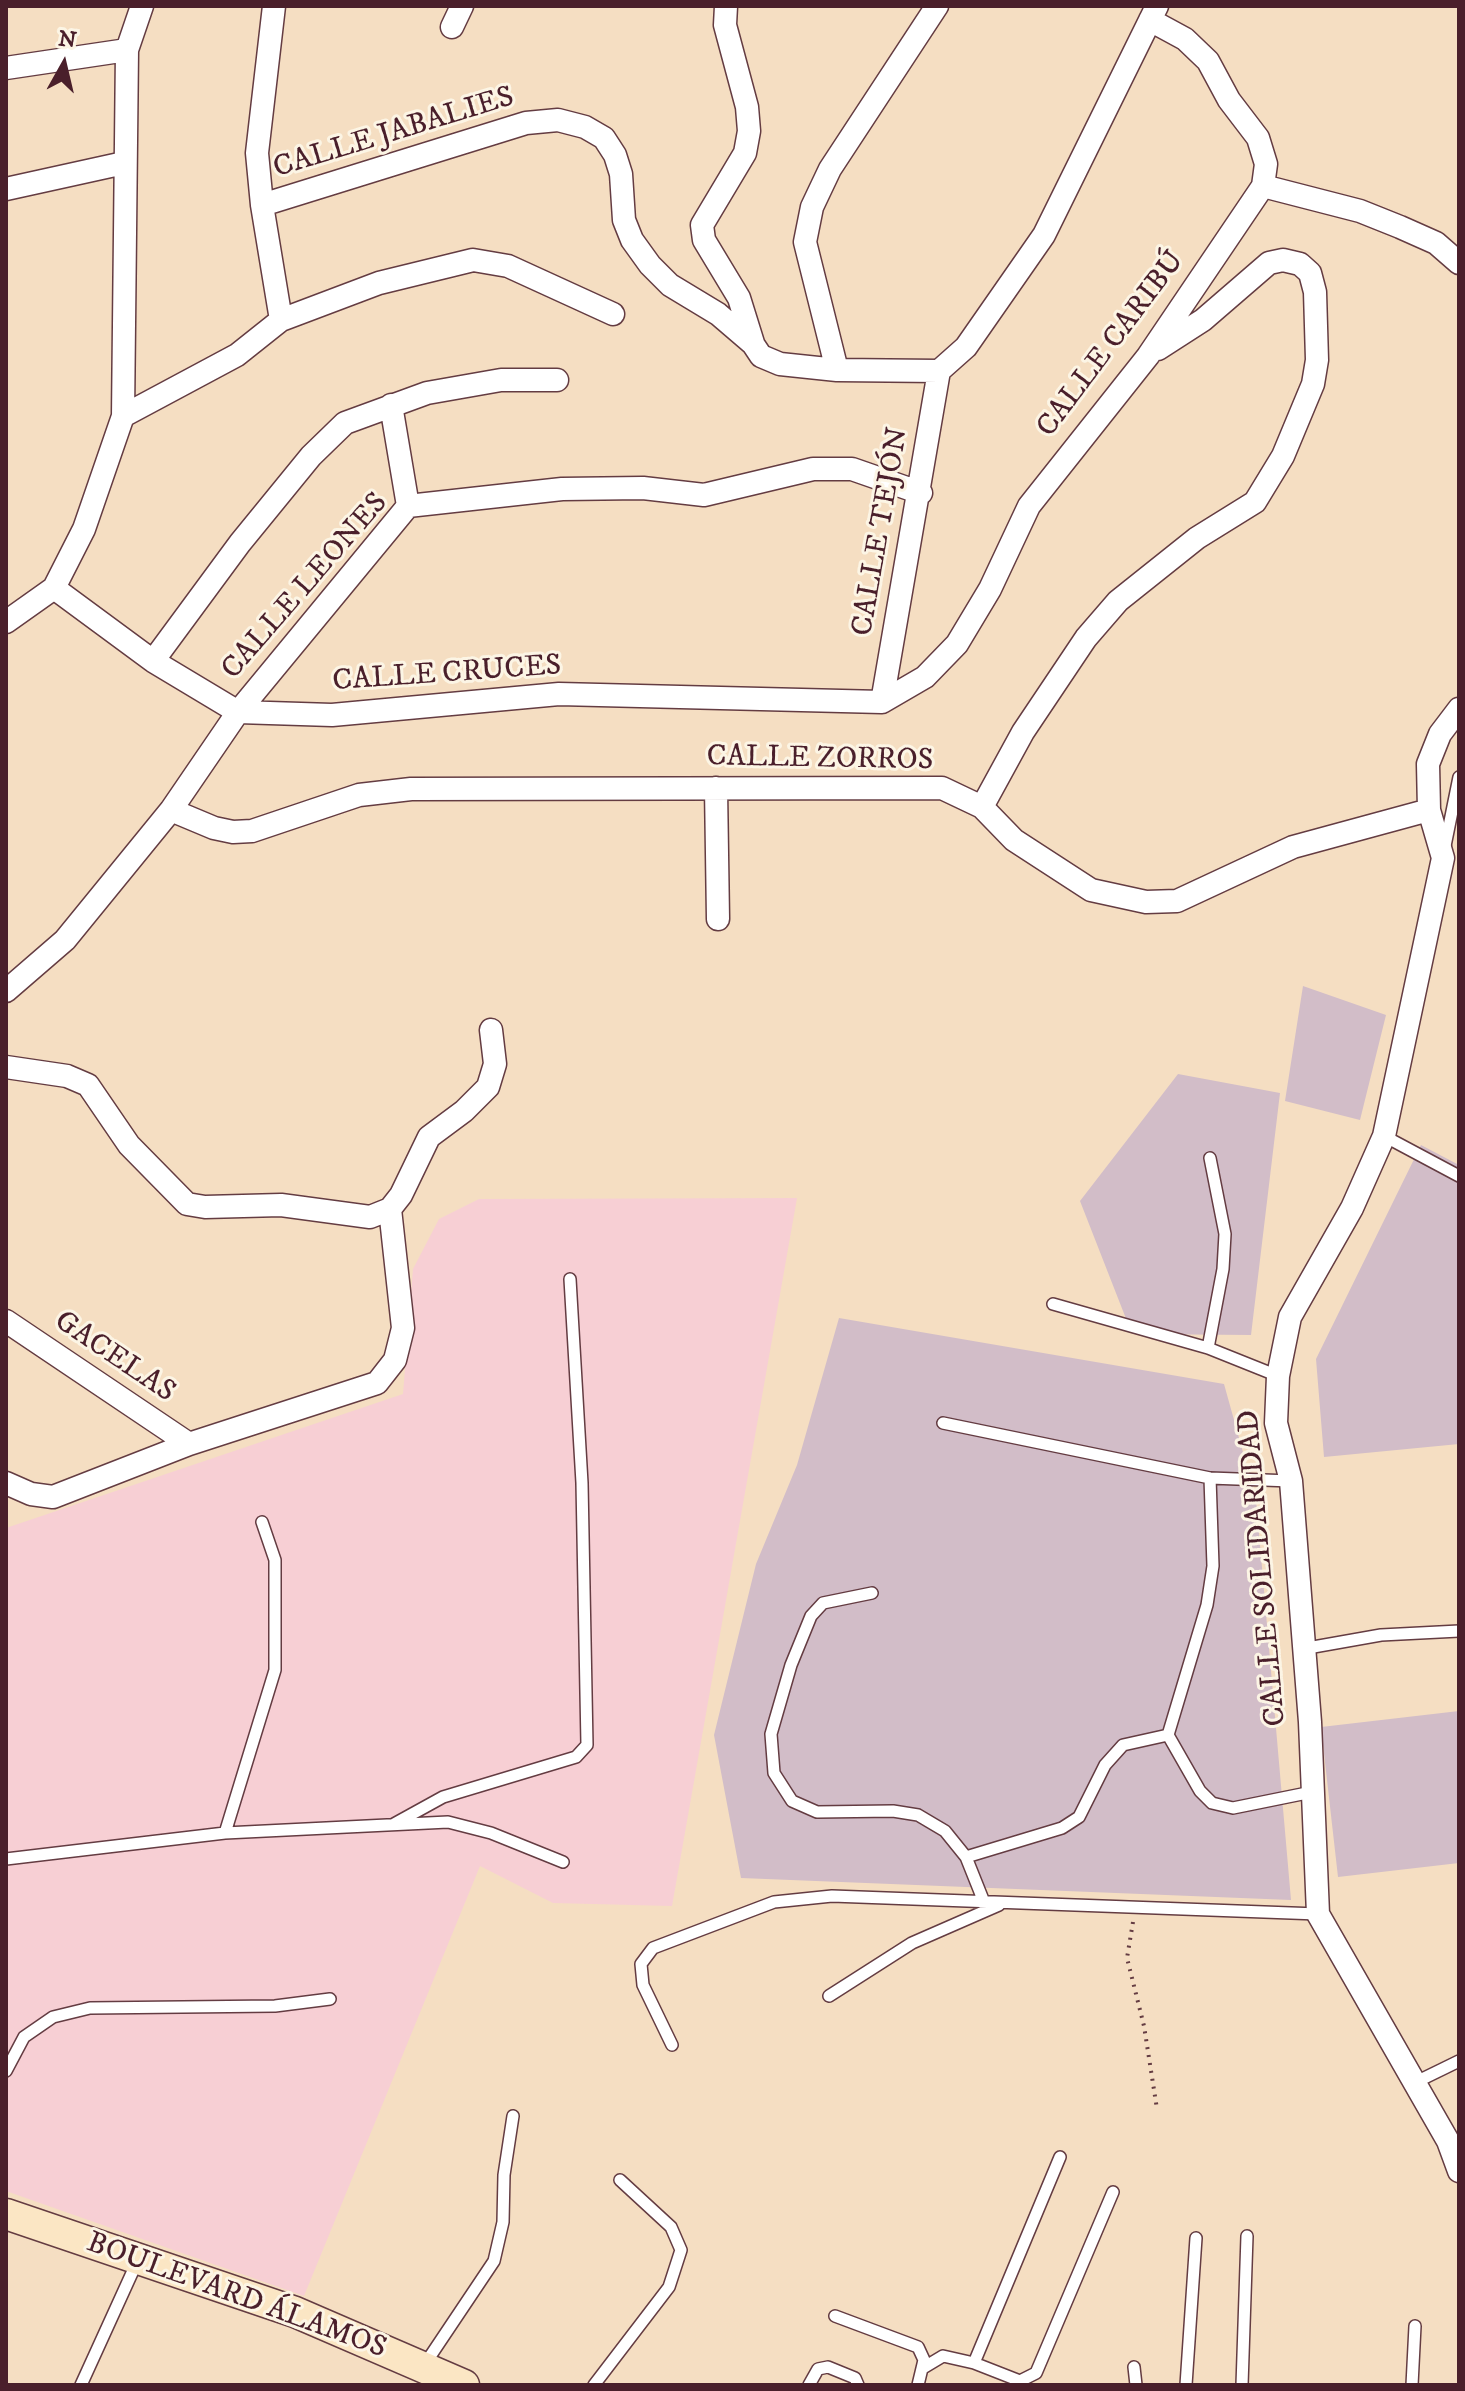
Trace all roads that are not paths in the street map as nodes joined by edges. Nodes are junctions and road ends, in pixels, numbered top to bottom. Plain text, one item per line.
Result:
1 (142, 6) edge
2 (274, 6) edge
3 (462, 6) edge
4 (726, 6) edge
5 (937, 6) edge
6 (1154, 13) edge
7 (452, 27) dead end
8 (127, 50) junction
9 (6, 68) edge
10 (124, 163) junction
11 (1263, 186) junction
12 (6, 189) edge
13 (262, 205) junction
14 (1459, 263) edge
15 (613, 314) dead end
16 (281, 320) junction
17 (753, 344) junction
18 (1148, 356) junction
19 (837, 370) junction
20 (939, 371) junction
21 (557, 380) dead end
22 (391, 405) junction
23 (123, 416) junction
24 (921, 493) junction
25 (408, 506) junction
26 (54, 588) junction
27 (6, 622) edge
28 (153, 661) junction
29 (882, 702) junction
30 (1459, 709) edge
31 (238, 712) junction
32 (1459, 777) edge
33 (716, 788) junction
34 (982, 807) junction
35 (171, 810) junction
36 (1429, 810) junction
37 (1443, 858) junction
38 (718, 919) dead end
39 (6, 991) edge
40 (491, 1030) dead end
41 (6, 1067) edge
42 (1384, 1136) junction
43 (1210, 1158) dead end
44 (1459, 1176) edge
45 (390, 1209) junction
46 (570, 1279) dead end
47 (1053, 1304) dead end
48 (6, 1321) edge
49 (1208, 1348) junction
50 (1278, 1376) junction
51 (943, 1423) dead end
52 (189, 1444) junction
53 (1210, 1478) junction
54 (1291, 1481) junction
55 (6, 1483) edge
56 (262, 1522) dead end
57 (872, 1593) dead end
58 (1459, 1631) edge
59 (1302, 1649) junction
60 (1168, 1735) junction
61 (1312, 1792) junction
62 (394, 1824) junction
63 (225, 1833) junction
64 (966, 1857) junction
65 (6, 1859) edge
66 (563, 1862) dead end
67 (984, 1902) junction
68 (1003, 1903) junction
69 (1318, 1914) junction
70 (829, 1996) dead end
71 (330, 1999) dead end
72 (672, 2045) dead end
73 (1459, 2061) edge
74 (6, 2071) edge
75 (1413, 2083) junction
76 (513, 2116) dead end
77 (1060, 2157) dead end
78 (1459, 2171) edge
79 (620, 2180) dead end
80 (1113, 2192) dead end
81 (6, 2214) edge
82 (1247, 2236) dead end
83 (1196, 2238) dead end
84 (139, 2258) junction
85 (835, 2316) dead end
86 (1415, 2326) dead end
87 (974, 2363) junction
88 (1134, 2367) dead end
89 (423, 2368) junction
90 (923, 2368) junction
91 (81, 2385) edge
92 (464, 2385) edge
93 (594, 2385) edge
94 (809, 2385) edge
95 (858, 2385) edge
96 (918, 2385) edge
97 (1136, 2385) edge
98 (1186, 2385) edge
99 (1242, 2385) edge
100 (1412, 2385) edge

1 - 8 street
2 - 13 street
3 - 7 street
4 - 17 street
5 - 19 street
6 - 11 street
6 - 20 street
8 - 9 street
8 - 10 street
10 - 12 street
10 - 23 street
11 - 14 street
11 - 18 street, CALLE CARIBÚ
13 - 16 street
13 - 17 street, CALLE JABALIES
15 - 16 street
16 - 23 street
17 - 19 street, CALLE JABALIES
18 - 29 street, CALLE CARIBÚ
18 - 34 street
19 - 20 street, CALLE JABALIES
20 - 24 street, CALLE TEJÓN
21 - 22 street
22 - 25 street
22 - 28 street
23 - 26 street
24 - 25 street, CALLE LEONES
24 - 29 street, CALLE TEJÓN
25 - 31 street, CALLE LEONES
26 - 27 street
26 - 28 street, CALLE CRUCES
28 - 31 street, CALLE CRUCES
29 - 31 street, CALLE CRUCES
30 - 36 street
31 - 35 street, CALLE LEONES
32 - 37 lane
33 - 34 street, CALLE ZORROS
33 - 35 street, CALLE ZORROS
33 - 38 street
34 - 36 street, CALLE ZORROS
35 - 39 street, CALLE LEONES
36 - 37 street
37 - 42 street, CALLE SOLIDARIDAD
40 - 45 street
41 - 45 street
42 - 44 lane
42 - 50 street, CALLE SOLIDARIDAD
43 - 49 lane
45 - 52 street
46 - 62 lane
47 - 49 lane
48 - 52 street, GACELAS
49 - 50 lane
50 - 54 street, CALLE SOLIDARIDAD
51 - 53 lane
52 - 55 street
53 - 54 lane
53 - 60 lane
54 - 59 street, CALLE SOLIDARIDAD
56 - 63 lane
57 - 64 lane
58 - 59 lane
59 - 61 street, CALLE SOLIDARIDAD
60 - 61 lane
60 - 64 lane
61 - 69 street, CALLE SOLIDARIDAD
62 - 63 lane
62 - 66 lane
63 - 65 lane
64 - 67 lane
67 - 68 lane
67 - 72 lane
68 - 69 lane
68 - 70 lane
69 - 75 street, CALLE SOLIDARIDAD
71 - 74 lane
73 - 75 lane
75 - 78 street, CALLE SOLIDARIDAD
76 - 89 lane
77 - 87 lane
79 - 93 lane
80 - 87 lane
81 - 84 main road, BOULEVARD ÁLAMOS
82 - 99 lane
83 - 98 lane
84 - 89 main road, BOULEVARD ÁLAMOS
84 - 91 lane
85 - 90 lane
86 - 100 lane
87 - 90 lane
88 - 97 lane
89 - 92 main road, BOULEVARD ÁLAMOS
90 - 96 lane
94 - 95 lane

